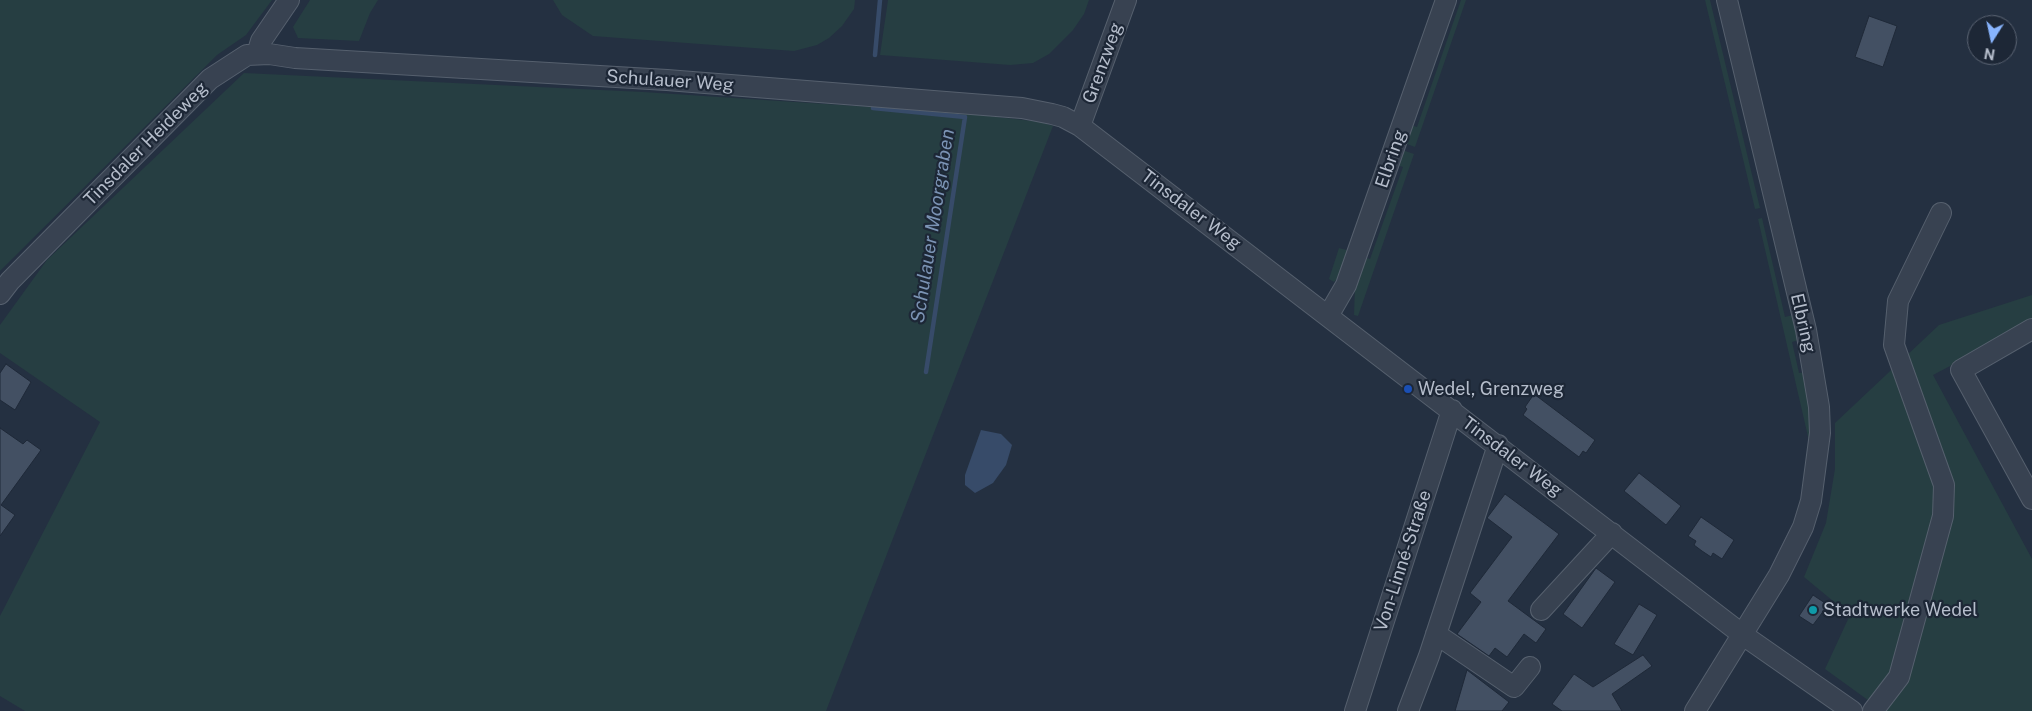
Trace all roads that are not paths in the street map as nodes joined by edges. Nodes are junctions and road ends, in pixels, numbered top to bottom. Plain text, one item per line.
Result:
1 (289, 0) edge
2 (1126, 0) edge
3 (1446, 0) edge
4 (1727, 0) edge
5 (256, 54) junction
6 (1080, 126) junction
7 (1941, 213) dead end
8 (0, 294) edge
9 (1328, 316) junction
10 (2032, 329) edge
11 (1452, 410) junction
12 (1498, 445) junction
13 (2032, 499) edge
14 (1612, 533) junction
15 (1541, 610) dead end
16 (1436, 634) junction
17 (1743, 635) junction
18 (1530, 667) dead end
19 (1355, 711) edge
20 (1408, 711) edge
21 (1695, 711) edge
22 (1852, 711) edge
23 (1872, 711) edge

1 - 5 street
2 - 6 street, Grenzweg
3 - 9 street, Elbring
4 - 17 street, Elbring
5 - 6 street, Schulauer Weg
5 - 8 street, Tinsdaler Heideweg
6 - 9 street, Tinsdaler Weg
7 - 23 street
9 - 11 street, Tinsdaler Weg
10 - 13 street
11 - 12 street, Tinsdaler Weg
11 - 19 street, Von-Linné-Straße
12 - 14 street, Tinsdaler Weg
12 - 16 street
14 - 15 street
14 - 17 street, Tinsdaler Weg
16 - 18 street
16 - 20 street
17 - 21 street, Elbring
17 - 22 street, Tinsdaler Weg

